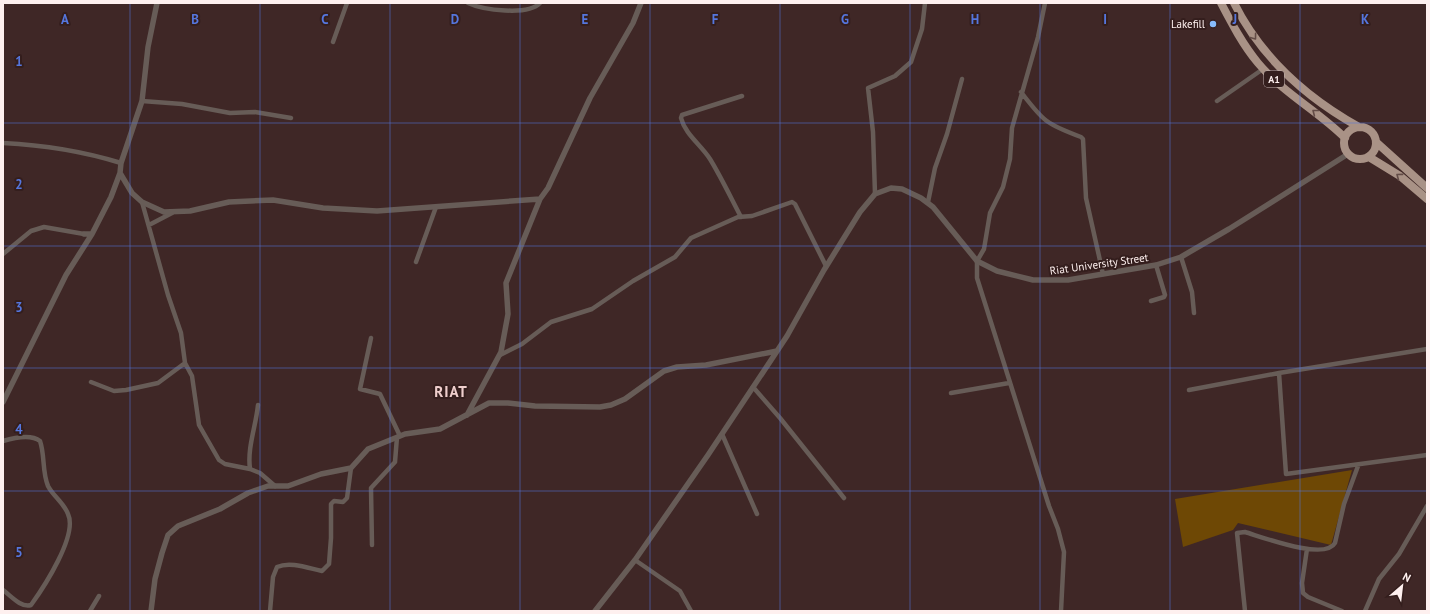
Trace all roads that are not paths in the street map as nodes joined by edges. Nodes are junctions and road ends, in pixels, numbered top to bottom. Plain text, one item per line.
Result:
1 (157, 3) edge
2 (347, 3) edge
3 (468, 3) edge
4 (540, 3) edge
5 (642, 3) edge
6 (925, 3) edge
7 (1045, 3) edge
8 (1221, 3) edge
9 (1234, 3) edge
10 (333, 42) dead end
11 (1264, 69) junction
12 (962, 80) dead end
13 (1021, 92) junction
14 (742, 96) dead end
15 (142, 101) junction
16 (1218, 101) dead end
17 (291, 118) dead end
18 (1359, 127) junction
19 (1345, 138) junction
20 (1376, 142) junction
21 (3, 143) edge
22 (1348, 154) junction
23 (1369, 157) junction
24 (121, 163) junction
25 (120, 173) junction
26 (1427, 188) edge
27 (875, 194) junction
28 (540, 199) junction
29 (1427, 199) edge
30 (142, 202) junction
31 (928, 202) junction
32 (436, 207) junction
33 (172, 213) junction
34 (741, 217) junction
35 (149, 225) junction
36 (84, 234) joint
37 (92, 234) junction
38 (3, 254) edge
39 (1181, 257) junction
40 (977, 261) junction
41 (416, 262) dead end
42 (1156, 265) junction
43 (826, 266) junction
44 (1103, 274) junction
45 (1151, 301) dead end
46 (1194, 313) dead end
47 (371, 338) dead end
48 (1427, 349) edge
49 (777, 351) junction
50 (500, 354) junction
51 (185, 363) junction
52 (1279, 373) junction
53 (91, 382) dead end
54 (1009, 383) junction
55 (753, 387) junction
56 (1189, 390) dead end
57 (951, 393) dead end
58 (4, 400) edge
59 (258, 405) dead end
60 (466, 416) junction
61 (722, 434) junction
62 (398, 437) junction
63 (3, 441) edge
64 (1427, 455) edge
65 (1358, 466) junction
66 (351, 468) junction
67 (250, 469) junction
68 (275, 486) junction
69 (844, 498) dead end
70 (1427, 506) edge
71 (757, 514) dead end
72 (372, 545) dead end
73 (1307, 549) junction
74 (635, 560) junction
75 (3, 590) edge
76 (99, 596) dead end
77 (90, 611) edge
78 (151, 611) edge
79 (270, 611) edge
80 (595, 611) edge
81 (691, 611) edge
82 (1061, 611) edge
83 (1245, 611) edge
84 (1342, 611) edge
85 (1365, 611) edge

1 - 15 street
2 - 10 street
3 - 4 street
5 - 28 street
6 - 27 street
7 - 13 street
8 - 11 highway, A1
9 -> 18 highway, A1
11 - 16 street
19 -> 11 highway, A1
12 - 31 street
13 - 40 street
13 - 44 street
14 - 34 street
15 - 17 street
15 - 24 street
18 - 19 highway
18 - 20 highway, A1
19 - 22 highway
20 - 23 highway
20 - 26 highway, A1
21 - 24 street
22 - 23 highway
22 - 39 street, Riat University Street
29 -> 23 highway
24 - 25 street
25 - 30 street
25 - 37 street
27 - 31 street, Riat University Street
27 - 43 street
28 - 32 street
28 - 50 street
30 - 33 street
30 - 35 street
31 - 40 street, Riat University Street
32 - 33 street
32 - 41 street
33 - 35 street
34 - 43 street
34 - 50 street
35 - 51 street
36 - 37 street
36 - 38 street
37 - 58 street
39 - 42 street, Riat University Street
39 - 46 street
40 - 44 street, Riat University Street
40 - 54 street
42 - 44 street, Riat University Street
42 - 45 street
43 - 49 street
47 - 62 street
48 - 52 street
49 - 55 street
49 - 60 street
50 - 60 street
51 - 53 street
51 - 67 street
52 - 56 street
52 - 65 street
54 - 57 street
54 - 82 street
55 - 61 street
55 - 69 street
59 - 67 street
60 - 62 street
61 - 71 street
61 - 74 street
62 - 66 street
62 - 72 street
63 - 75 street
64 - 65 street
65 - 73 street
66 - 68 street
66 - 79 street
67 - 68 street
68 - 78 street
70 - 85 street
73 - 83 street
73 - 84 street
74 - 80 street
74 - 81 street
76 - 77 street

